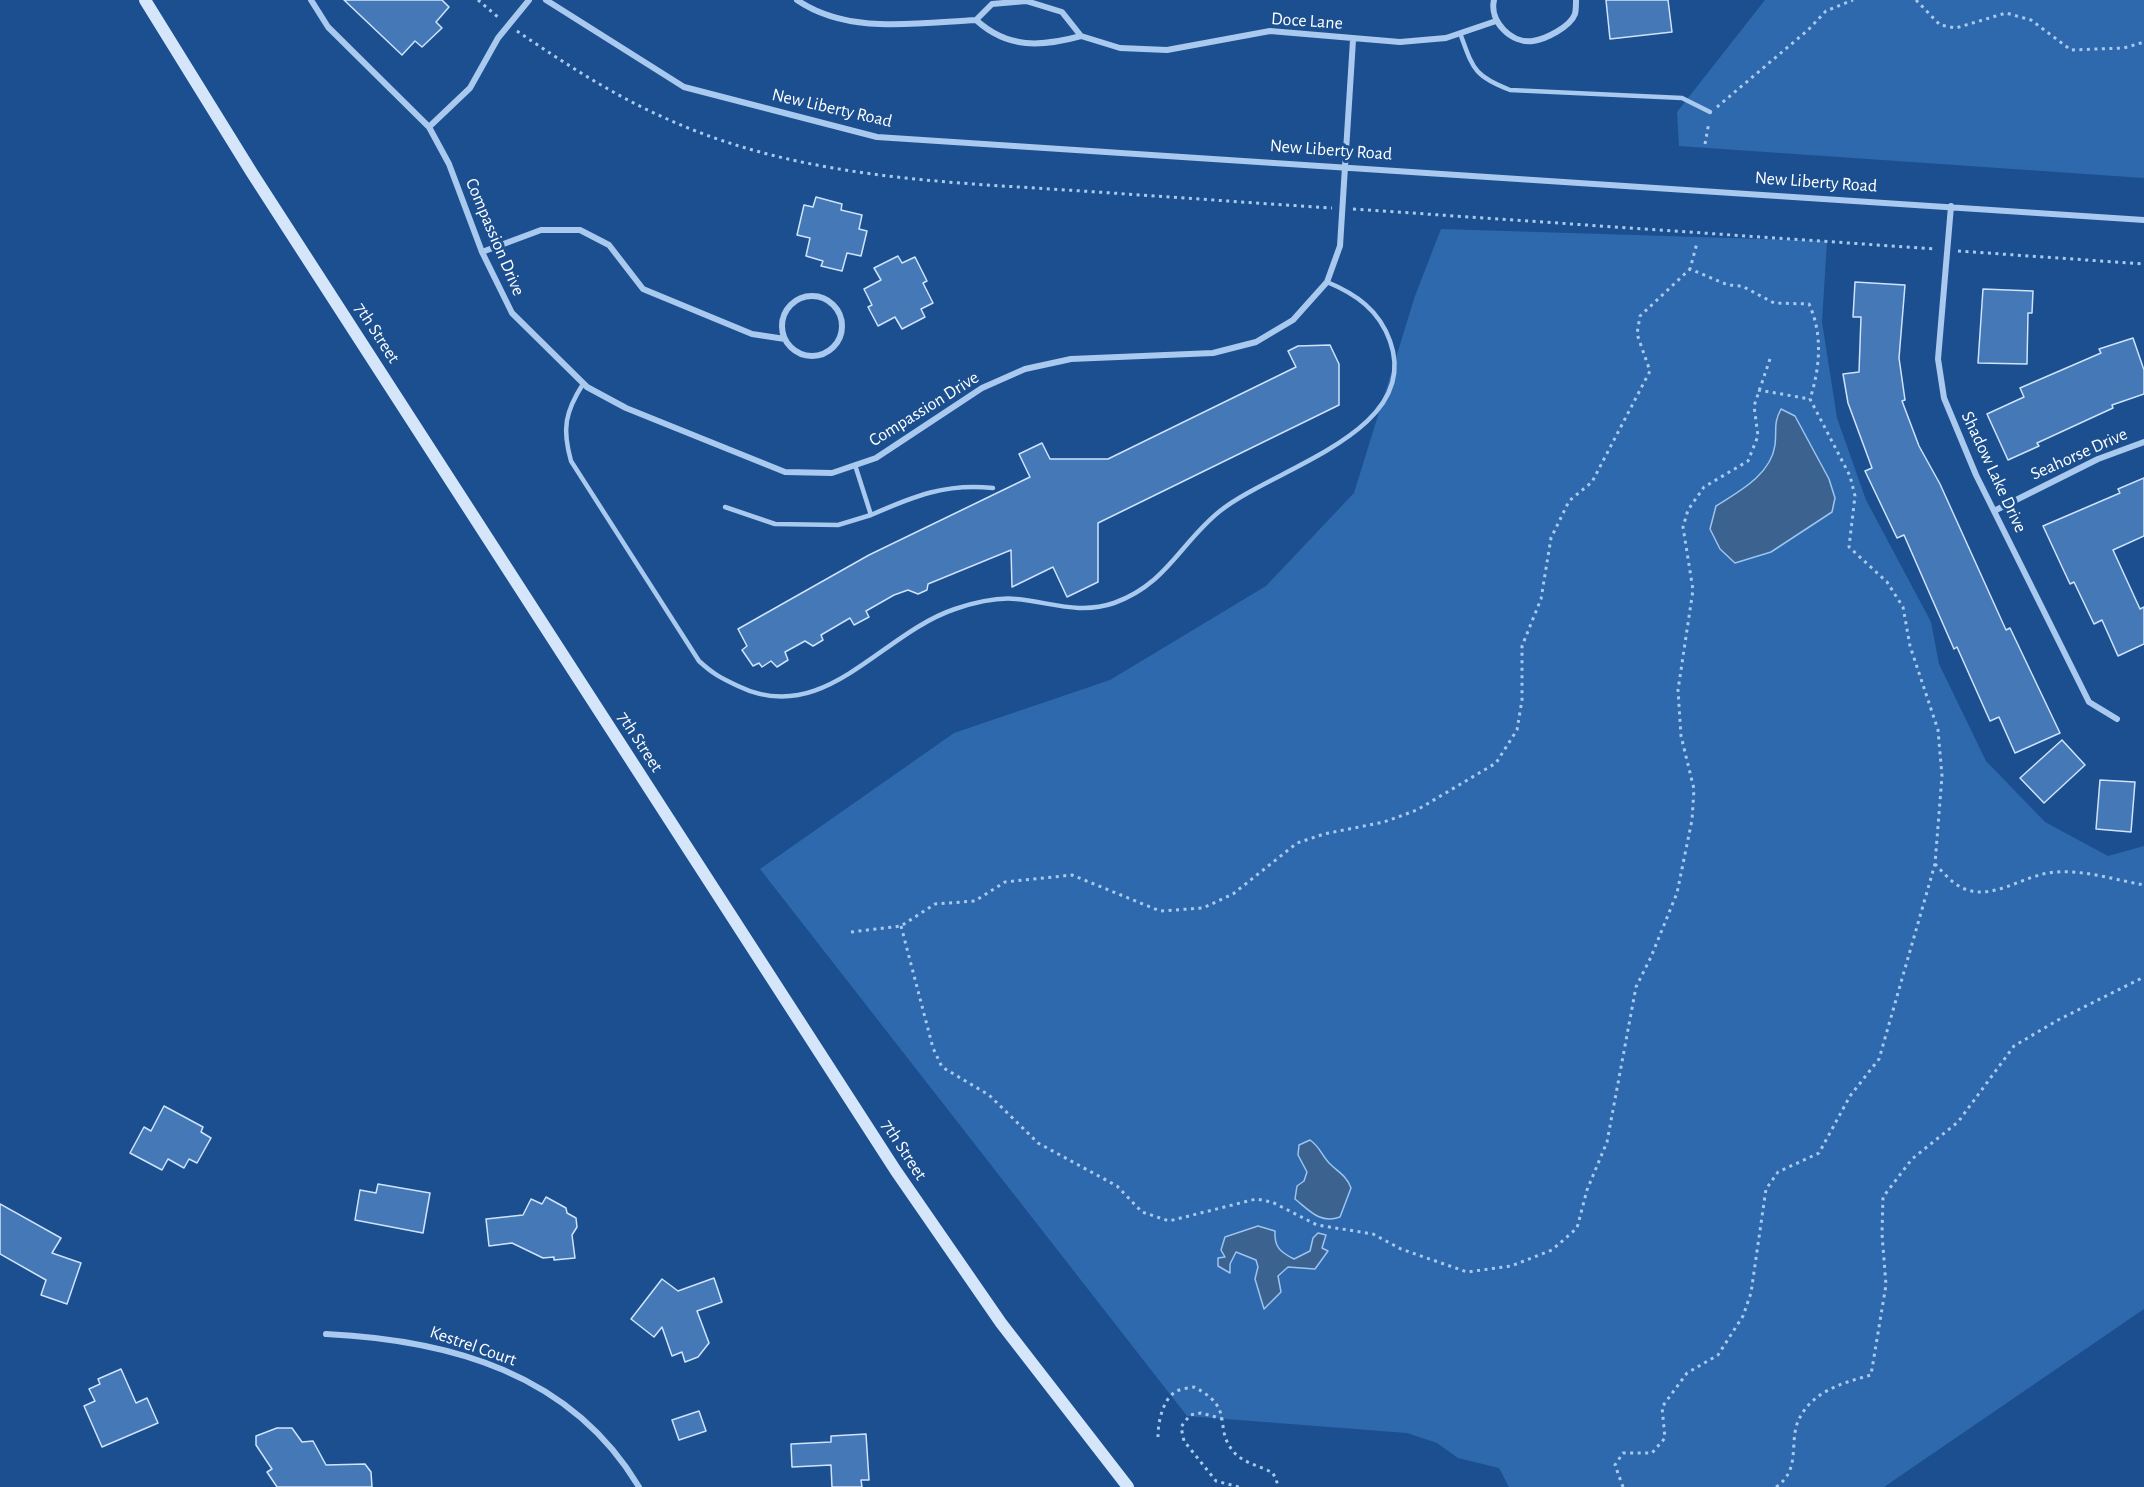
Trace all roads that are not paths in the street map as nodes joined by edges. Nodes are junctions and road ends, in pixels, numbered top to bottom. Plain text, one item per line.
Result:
1 (145, 0) edge
2 (311, 0) edge
3 (529, 0) edge
4 (546, 0) edge
5 (797, 0) edge
6 (1494, 0) edge
7 (1576, 0) edge
8 (976, 20) junction
9 (1496, 21) junction
10 (1460, 33) junction
11 (1081, 36) junction
12 (1353, 40) junction
13 (1710, 112) road end
14 (429, 127) junction
15 (1345, 166) junction
16 (1951, 206) junction
17 (2144, 220) edge
18 (482, 252) junction
19 (1327, 282) junction
20 (785, 339) junction
21 (583, 384) junction
22 (2144, 442) edge
23 (855, 465) junction
24 (993, 488) dead end
25 (725, 507) dead end
26 (1994, 511) junction
27 (871, 515) junction
28 (2116, 719) dead end
29 (326, 1334) dead end
30 (639, 1487) edge
31 (1128, 1487) edge

1 - 31 street, 7th Street
2 - 14 street, Compassion Drive
3 - 14 street
4 - 15 street, New Liberty Road
5 - 8 street
6 - 9 street
7 - 9 street
8 - 11 street
8 - 11 street
9 - 10 street, Doce Lane
10 - 12 street, Doce Lane
10 - 13 lane
11 - 12 street, Doce Lane
12 - 15 street, Compassion Drive
14 - 18 street, Compassion Drive
15 - 16 street, New Liberty Road
15 - 19 street, Compassion Drive
16 - 17 street, New Liberty Road
16 - 26 street, Shadow Lake Drive
18 - 20 street
18 - 21 street, Compassion Drive
19 - 21 lane
19 - 23 street, Compassion Drive
20 - 20 street
21 - 23 street, Compassion Drive
22 - 26 street, Seahorse Drive
23 - 27 lane
24 - 27 lane
25 - 27 lane
26 - 28 street, Shadow Lake Drive
29 - 30 street, Kestrel Court

